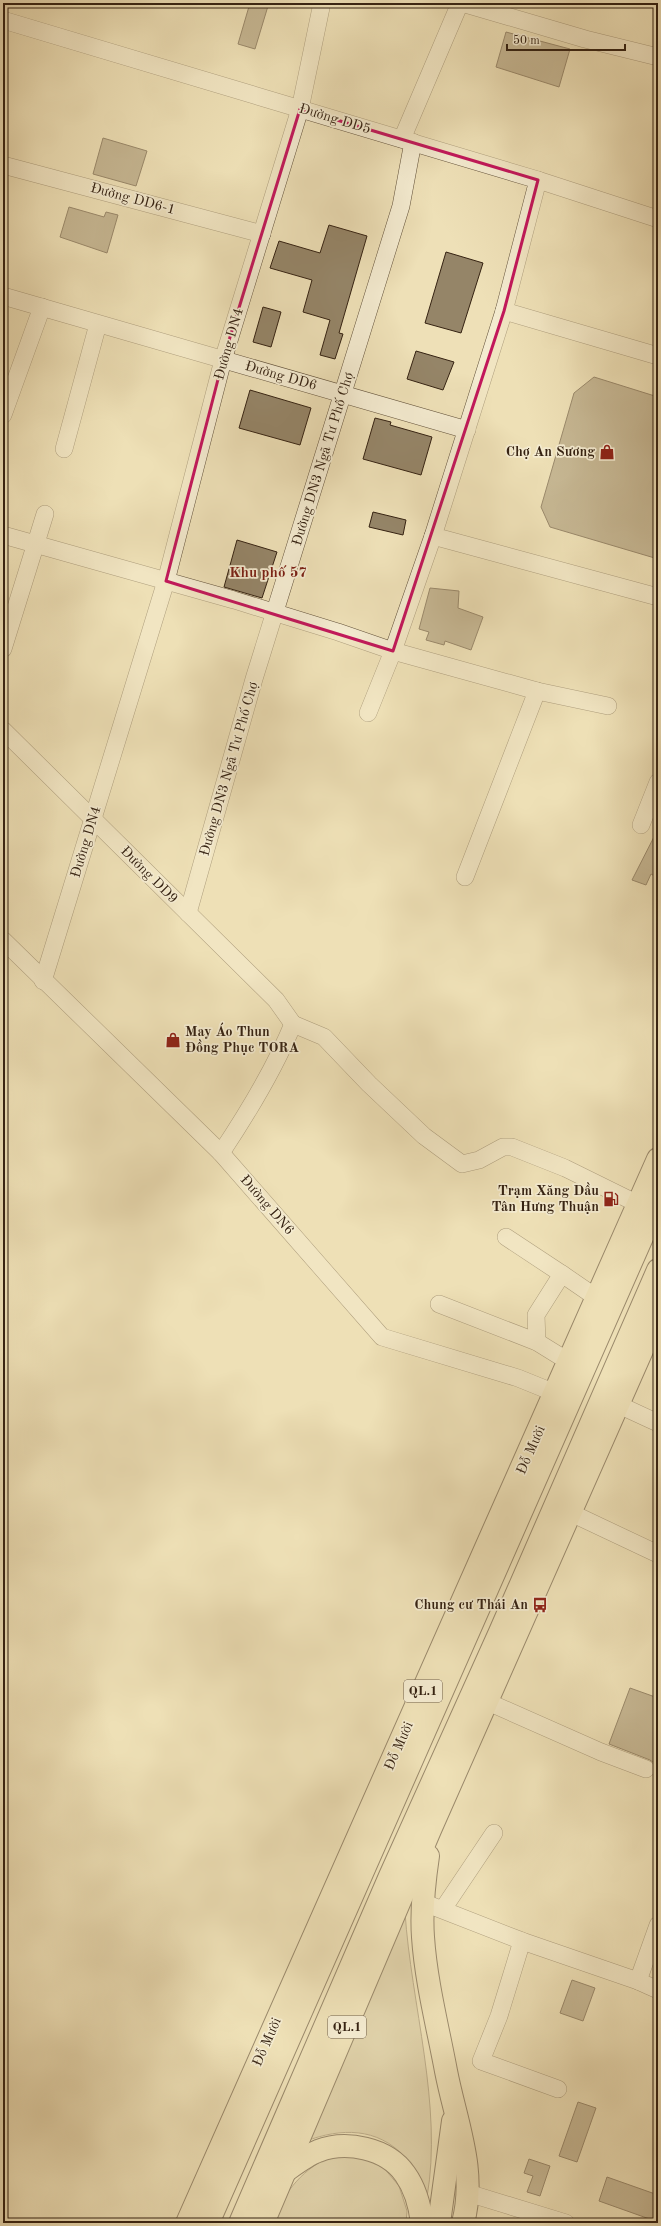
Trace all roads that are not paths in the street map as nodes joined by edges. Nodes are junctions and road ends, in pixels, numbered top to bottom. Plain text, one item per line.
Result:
1 (322, 3) edge
2 (461, 3) edge
3 (3, 20) edge
4 (658, 57) edge
5 (300, 109) junction
6 (407, 141) junction
7 (3, 165) edge
8 (538, 180) junction
9 (658, 219) edge
10 (262, 234) junction
11 (3, 296) edge
12 (42, 308) junction
13 (504, 310) junction
14 (98, 324) junction
15 (658, 356) edge
16 (223, 360) junction
17 (343, 394) junction
18 (3, 415) edge
19 (467, 430) junction
20 (64, 449) dead end
21 (46, 514) dead end
22 (3, 535) edge
23 (433, 536) junction
24 (37, 545) junction
25 (166, 581) junction
26 (658, 597) edge
27 (276, 613) junction
28 (3, 649) edge
29 (393, 651) junction
30 (537, 691) junction
31 (608, 706) dead end
32 (368, 713) dead end
33 (3, 730) edge
34 (658, 782) edge
35 (92, 819) junction
36 (641, 825) dead end
37 (465, 876) dead end
38 (188, 913) junction
39 (3, 940) edge
40 (43, 981) junction
41 (292, 1024) junction
42 (222, 1153) junction
43 (658, 1159) edge
44 (648, 1203) edge
45 (506, 1237) dead end
46 (658, 1270) edge
47 (562, 1274) junction
48 (597, 1298) junction
49 (439, 1304) dead end
50 (656, 1323) edge
51 (537, 1342) junction
52 (571, 1360) junction
53 (564, 1397) junction
54 (619, 1405) junction
55 (658, 1423) edge
56 (563, 1509) junction
57 (658, 1554) edge
58 (488, 1702) junction
59 (440, 1765) junction
60 (646, 1769) dead end
61 (430, 1830) junction
62 (494, 1833) dead end
63 (390, 1876) junction
64 (422, 1902) junction
65 (443, 1909) junction
66 (658, 1925) edge
67 (522, 1941) junction
68 (638, 1981) junction
69 (658, 1990) edge
70 (558, 2089) dead end
71 (455, 2108) junction
72 (287, 2170) junction
73 (253, 2192) junction
74 (468, 2192) junction
75 (187, 2223) edge
76 (208, 2223) edge
77 (240, 2223) edge
78 (263, 2223) edge
79 (422, 2223) edge
80 (439, 2223) edge
81 (464, 2223) edge
82 (566, 2223) edge

1 - 5 street, Đường DN4
2 - 4 street
2 - 6 street, Đường DN3 Ngã Tư Phố Chợ
3 - 5 street, Đường DD5
5 - 6 street, Đường DD5
5 - 10 street, Đường DN4
6 - 8 street, Đường DD5
6 - 17 street, Đường DN3 Ngã Tư Phố Chợ
7 - 10 street, Đường DD6-1
8 - 9 street, Đường DD5
8 - 13 street
10 - 16 street, Đường DN4
11 - 12 street, Đường DD6
12 - 14 street, Đường DD6
12 - 18 street
13 - 15 street
13 - 19 street
14 - 16 street, Đường DD6
14 - 20 street
16 - 17 street, Đường DD6
16 - 25 street, Đường DN4
17 - 19 street, Đường DD6
17 - 27 street, Đường DN3 Ngã Tư Phố Chợ
19 - 23 street
21 - 24 street
22 - 24 street
23 - 26 street
23 - 29 street
24 - 25 street
24 - 28 street
25 - 27 street
25 - 35 street, Đường DN4
27 - 29 street
27 - 38 street, Đường DN3 Ngã Tư Phố Chợ
29 - 30 street
29 - 32 street
30 - 31 street
30 - 37 street
33 - 35 street, Đường DD9
34 - 36 street
35 - 38 street, Đường DD9
35 - 40 street, Đường DN4
38 - 41 street, Đường DD9
39 - 40 street, Đường DN6
40 - 42 street, Đường DN6
41 - 42 street
41 - 44 street
42 - 53 street, Đường DN6
43 - 44 highway, Đỗ Mười / QL.1
44 - 48 highway, Đỗ Mười / QL.1
44 - 53 highway, Đỗ Mười / QL.1
45 - 47 street
46 - 56 highway, QL.1
47 - 48 street
47 - 51 street
48 - 52 highway, Đỗ Mười / QL.1
49 - 51 street
50 - 54 highway, QL.1
51 - 52 street
52 - 53 highway, Đỗ Mười / QL.1
53 - 75 highway, Đỗ Mười / QL.1
53 - 76 highway, Đỗ Mười / QL.1
54 - 55 street
54 - 56 highway, QL.1
56 - 57 street
56 - 58 highway, QL.1
56 - 59 highway, QL.1
58 - 60 street
58 - 61 highway, QL.1
59 - 61 highway
59 - 63 highway, QL.1
61 - 63 highway
61 - 64 highway
61 - 72 highway, QL.1
62 - 65 street
63 - 73 highway, QL.1
64 - 65 street
64 - 71 highway
65 - 67 street
66 - 68 street
67 - 68 street
67 - 70 street
68 - 69 street
71 - 74 highway
71 - 80 highway
72 - 73 highway
72 - 78 highway, QL.1
72 - 79 highway
73 - 77 highway, QL.1
74 - 81 highway
74 - 82 street

